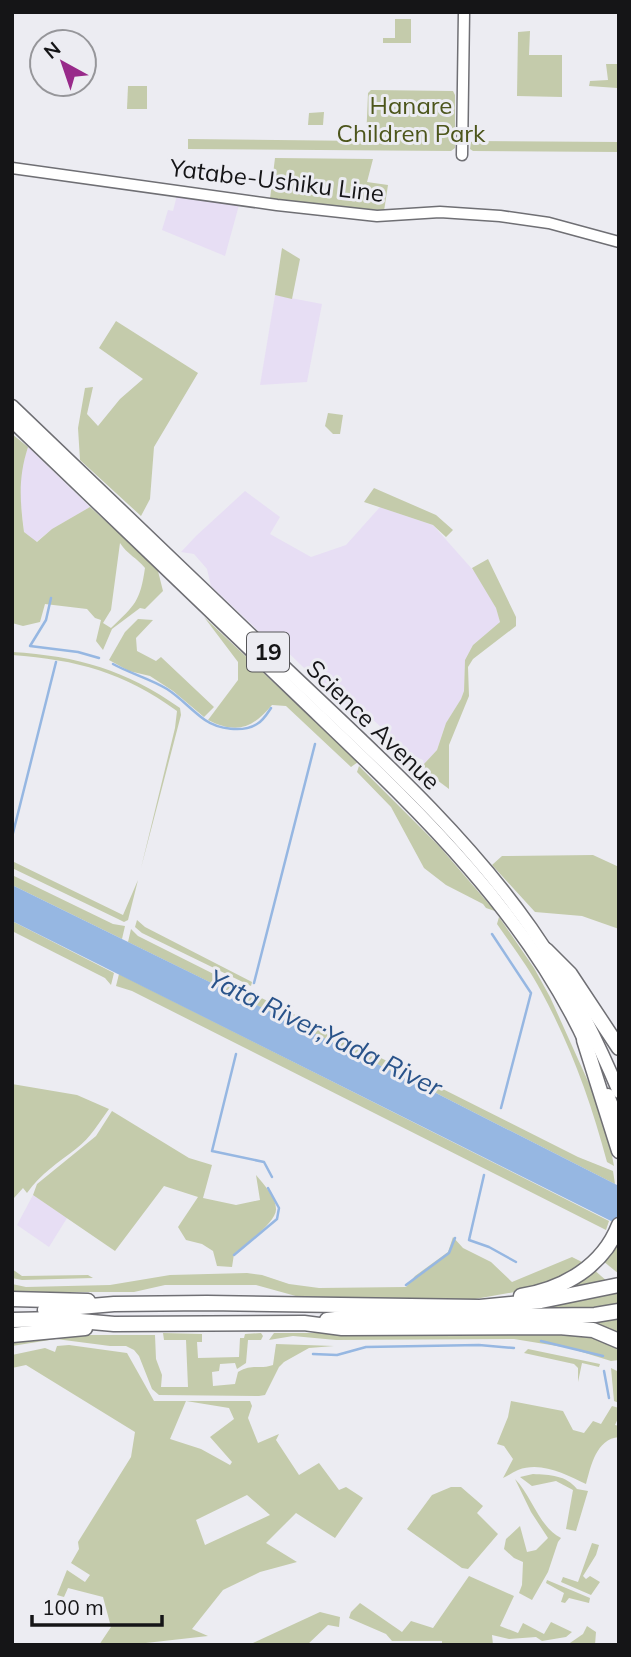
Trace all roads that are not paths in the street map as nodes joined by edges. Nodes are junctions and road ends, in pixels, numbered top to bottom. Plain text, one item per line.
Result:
1 (464, 12) edge
2 (462, 155) dead end
3 (12, 168) edge
4 (619, 242) edge
5 (12, 406) edge
6 (12, 421) edge
7 (546, 950) junction
8 (584, 1040) junction
9 (619, 1048) edge
10 (619, 1092) edge
11 (619, 1124) edge
12 (619, 1151) edge
13 (619, 1224) edge
14 (613, 1287) edge
15 (12, 1299) edge
16 (114, 1304) junction
17 (457, 1305) junction
18 (12, 1311) edge
19 (619, 1311) edge
20 (12, 1320) edge
21 (304, 1323) junction
22 (114, 1324) junction
23 (12, 1335) edge
24 (619, 1341) edge

1 - 2 main road
3 - 4 main road, Yatabe-Ushiku Line
5 - 7 main road, Science Avenue / 19
6 - 8 main road, Science Avenue / 19
7 - 9 highway
7 - 10 main road, 19
8 - 11 main road, 19
8 - 12 highway
13 - 17 highway
14 - 17 highway
15 - 16 highway
16 - 17 highway
16 - 18 highway
19 - 21 highway
20 - 22 highway
21 - 22 highway
21 - 24 highway
22 - 23 highway

